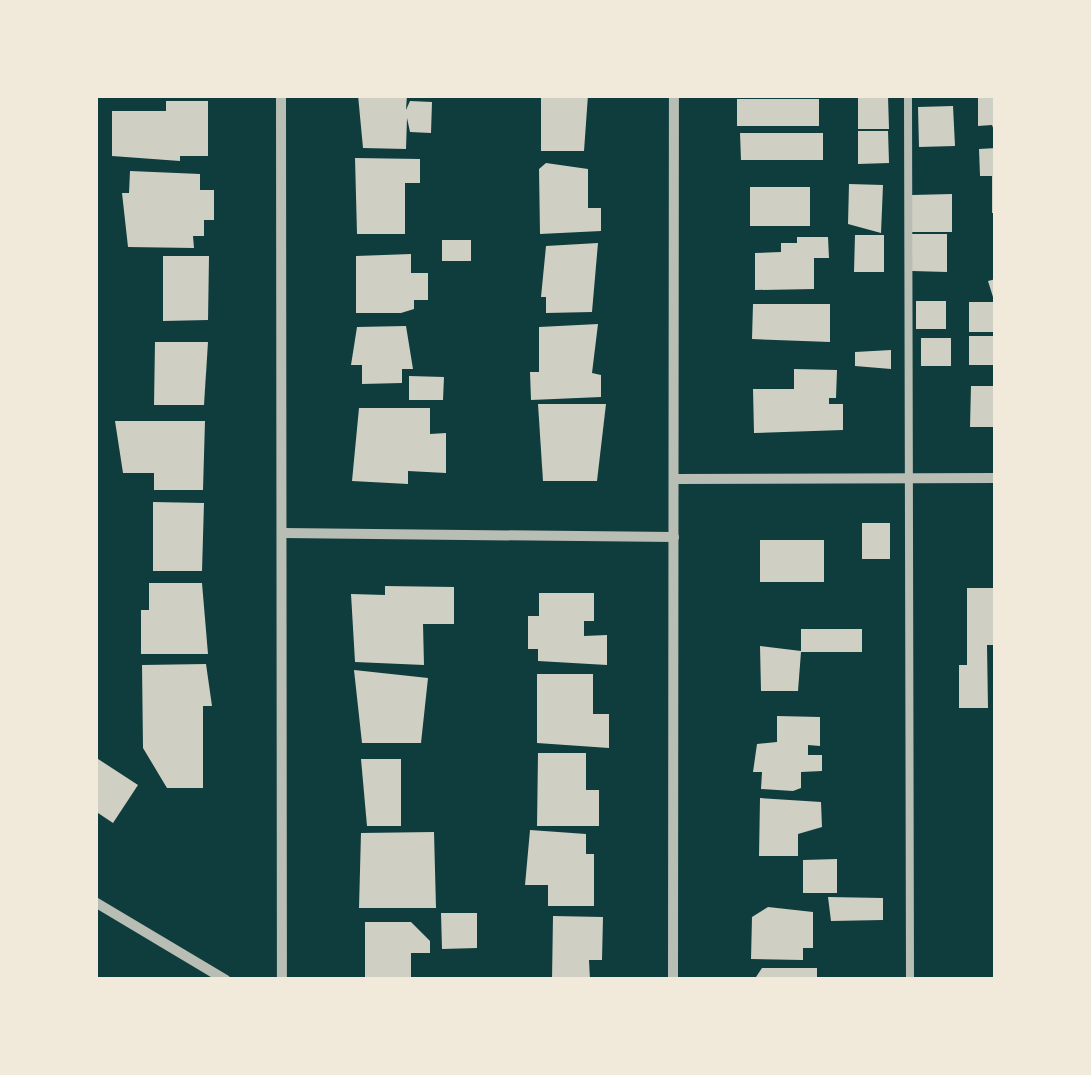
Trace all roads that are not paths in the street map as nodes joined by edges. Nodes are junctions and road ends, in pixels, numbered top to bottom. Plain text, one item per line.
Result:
1 (281, 95) edge
2 (674, 95) edge
3 (908, 95) edge
4 (996, 478) edge
5 (676, 479) junction
6 (908, 479) junction
7 (283, 534) junction
8 (674, 537) junction
9 (95, 902) edge
10 (226, 980) edge
11 (282, 980) edge
12 (673, 980) edge
13 (910, 980) edge

1 - 7 street
2 - 5 street
3 - 6 lane
4 - 6 street
5 - 6 street
5 - 8 street
6 - 13 lane
7 - 8 street
7 - 11 street
8 - 12 street
9 - 10 street

